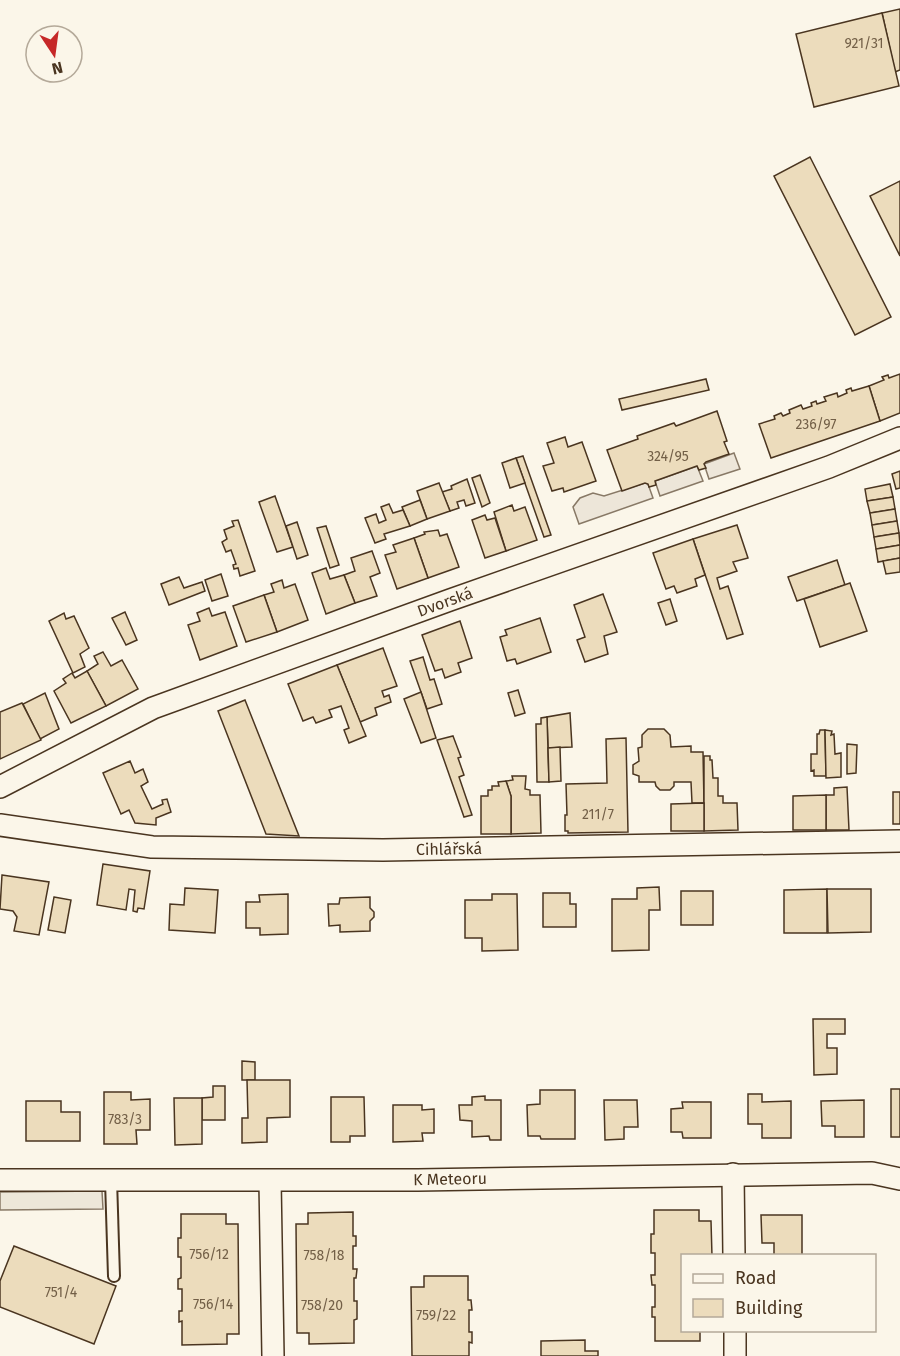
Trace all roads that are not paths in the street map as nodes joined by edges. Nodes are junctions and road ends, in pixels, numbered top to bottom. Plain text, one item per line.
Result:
1 (900, 438) edge
2 (0, 788) edge
3 (0, 825) edge
4 (900, 841) edge
5 (733, 1174) junction
6 (900, 1179) edge
7 (0, 1180) edge
8 (111, 1180) junction
9 (270, 1181) junction
10 (734, 1254) edge
11 (114, 1276) dead end
12 (735, 1332) edge
13 (273, 1356) edge
14 (735, 1356) edge

1 - 2 street, Dvorská
3 - 4 street, Cihlářská
5 - 6 street, K Meteoru
5 - 9 street, K Meteoru
5 - 10 street
7 - 8 street, K Meteoru
8 - 9 street, K Meteoru
8 - 11 lane
9 - 13 street
12 - 14 street

